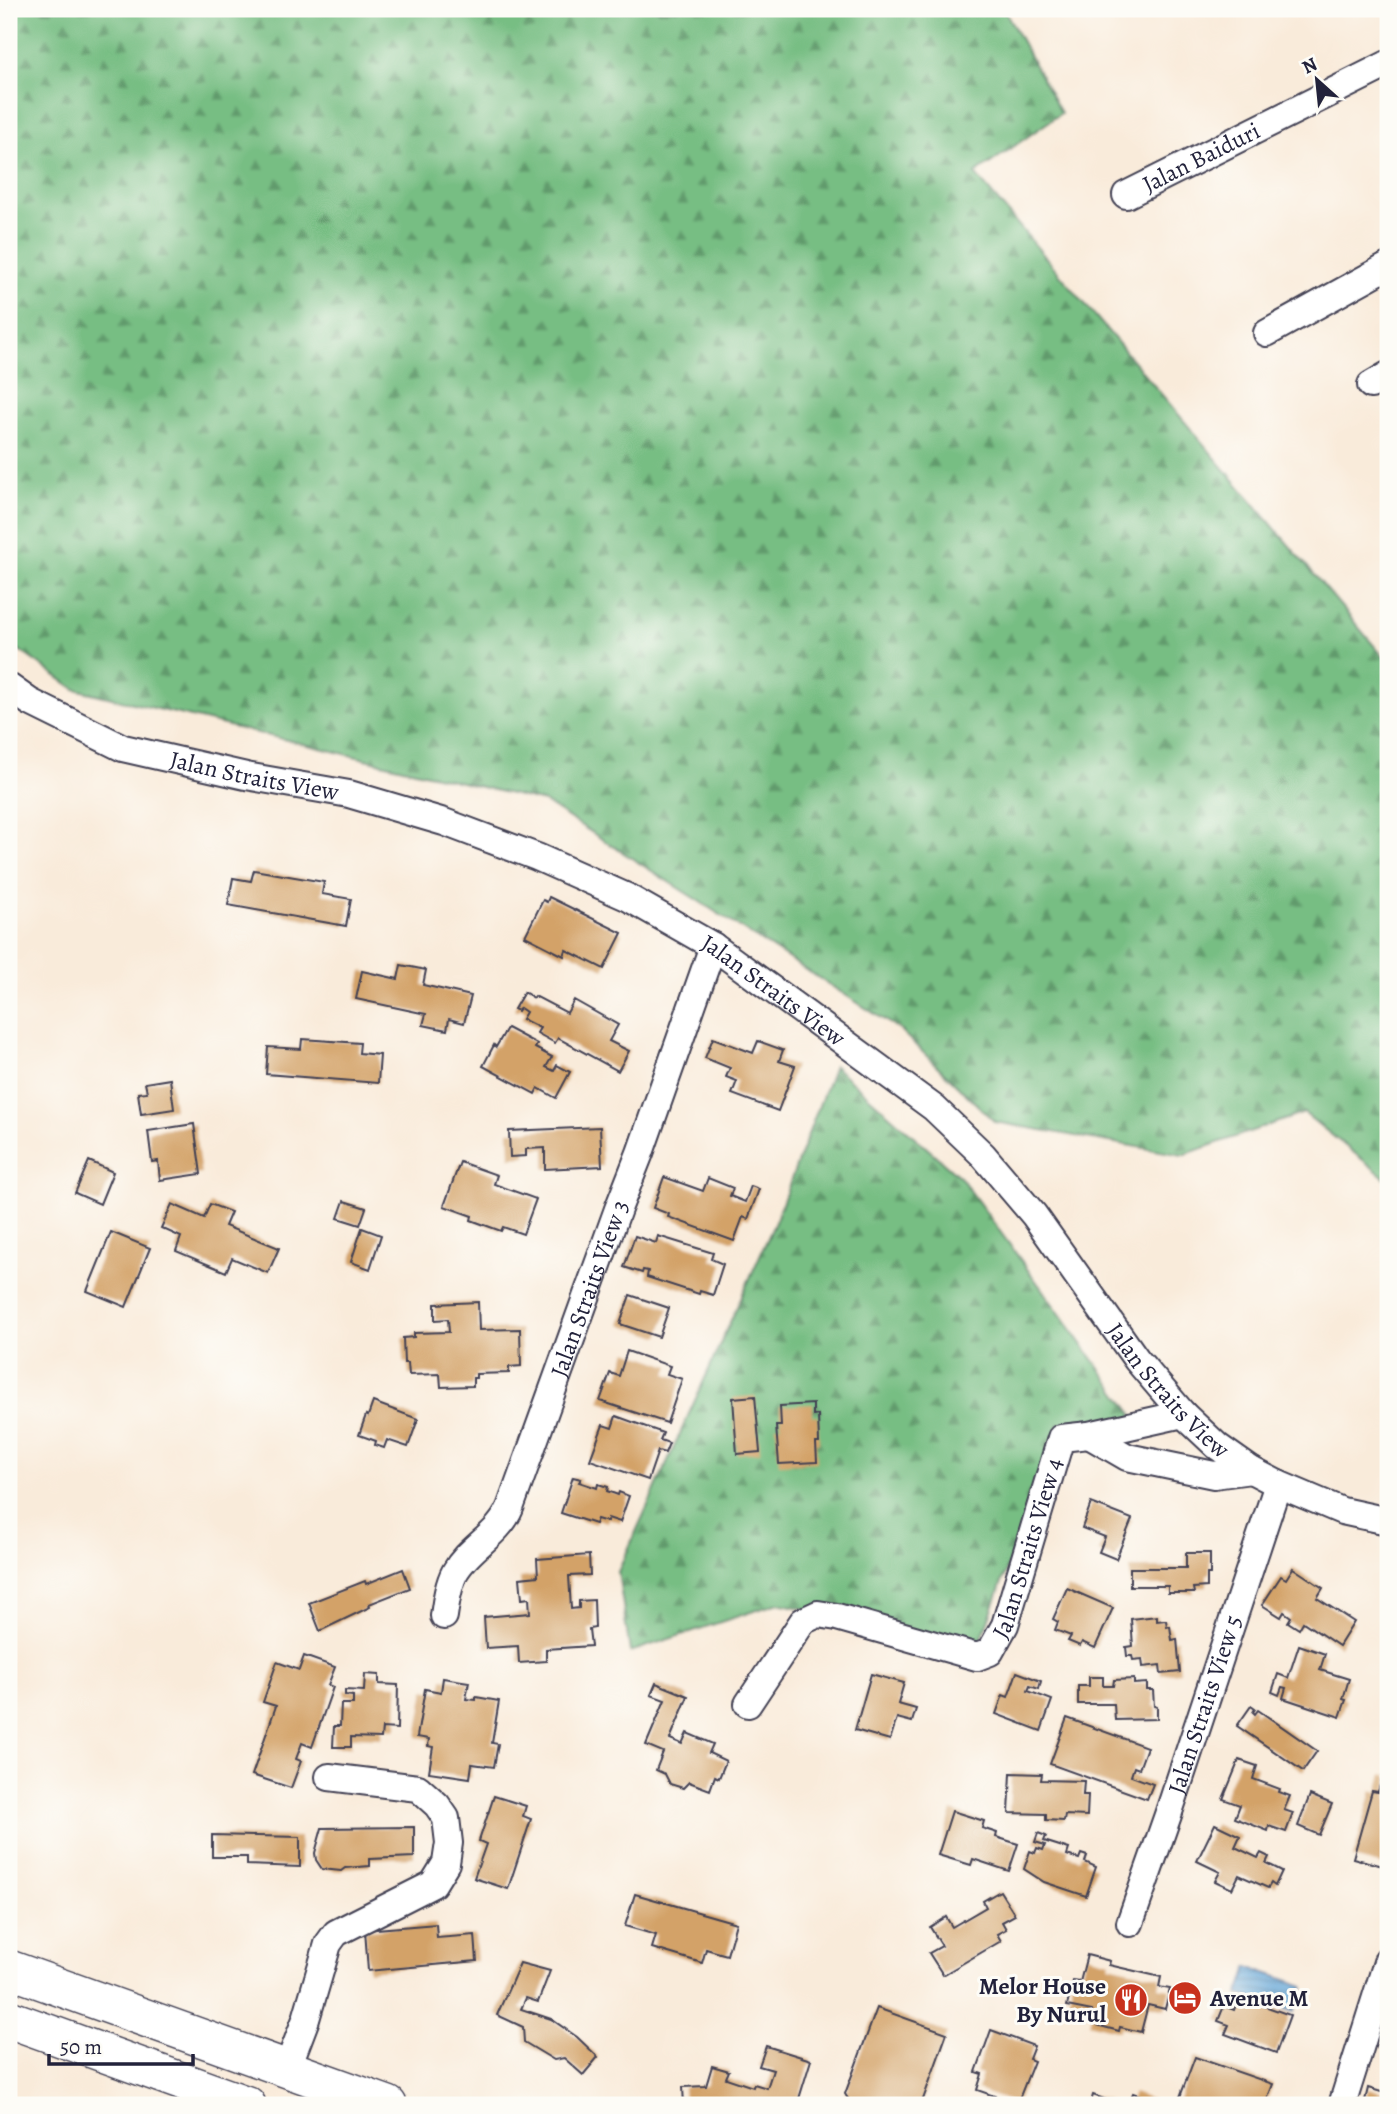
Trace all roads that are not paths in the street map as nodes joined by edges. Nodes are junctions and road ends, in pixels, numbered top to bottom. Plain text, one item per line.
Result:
1 (1388, 64) edge
2 (1126, 195) dead end
3 (1388, 266) edge
4 (1267, 333) dead end
5 (9, 687) edge
6 (713, 946) junction
7 (1183, 1414) junction
8 (1089, 1435) junction
9 (1251, 1470) junction
10 (1278, 1484) junction
11 (1388, 1521) edge
12 (443, 1616) dead end
13 (748, 1704) dead end
14 (329, 1777) dead end
15 (1130, 1923) dead end
16 (1388, 1959) edge
17 (9, 1969) edge
18 (9, 2019) edge
19 (287, 2069) junction
20 (247, 2105) edge
21 (388, 2105) edge
22 (1342, 2105) edge

1 - 2 street, Jalan Baiduri
3 - 4 street
5 - 6 street, Jalan Straits View
6 - 7 street, Jalan Straits View
6 - 12 street, Jalan Straits View 3
7 - 8 street, Jalan Straits View 4
7 - 9 street, Jalan Straits View
8 - 9 street
8 - 13 street, Jalan Straits View 4
9 - 10 street, Jalan Straits View
10 - 11 street, Jalan Straits View
10 - 15 street, Jalan Straits View 5
14 - 19 street
16 - 22 street
17 - 19 highway
18 - 20 highway
19 - 21 highway

